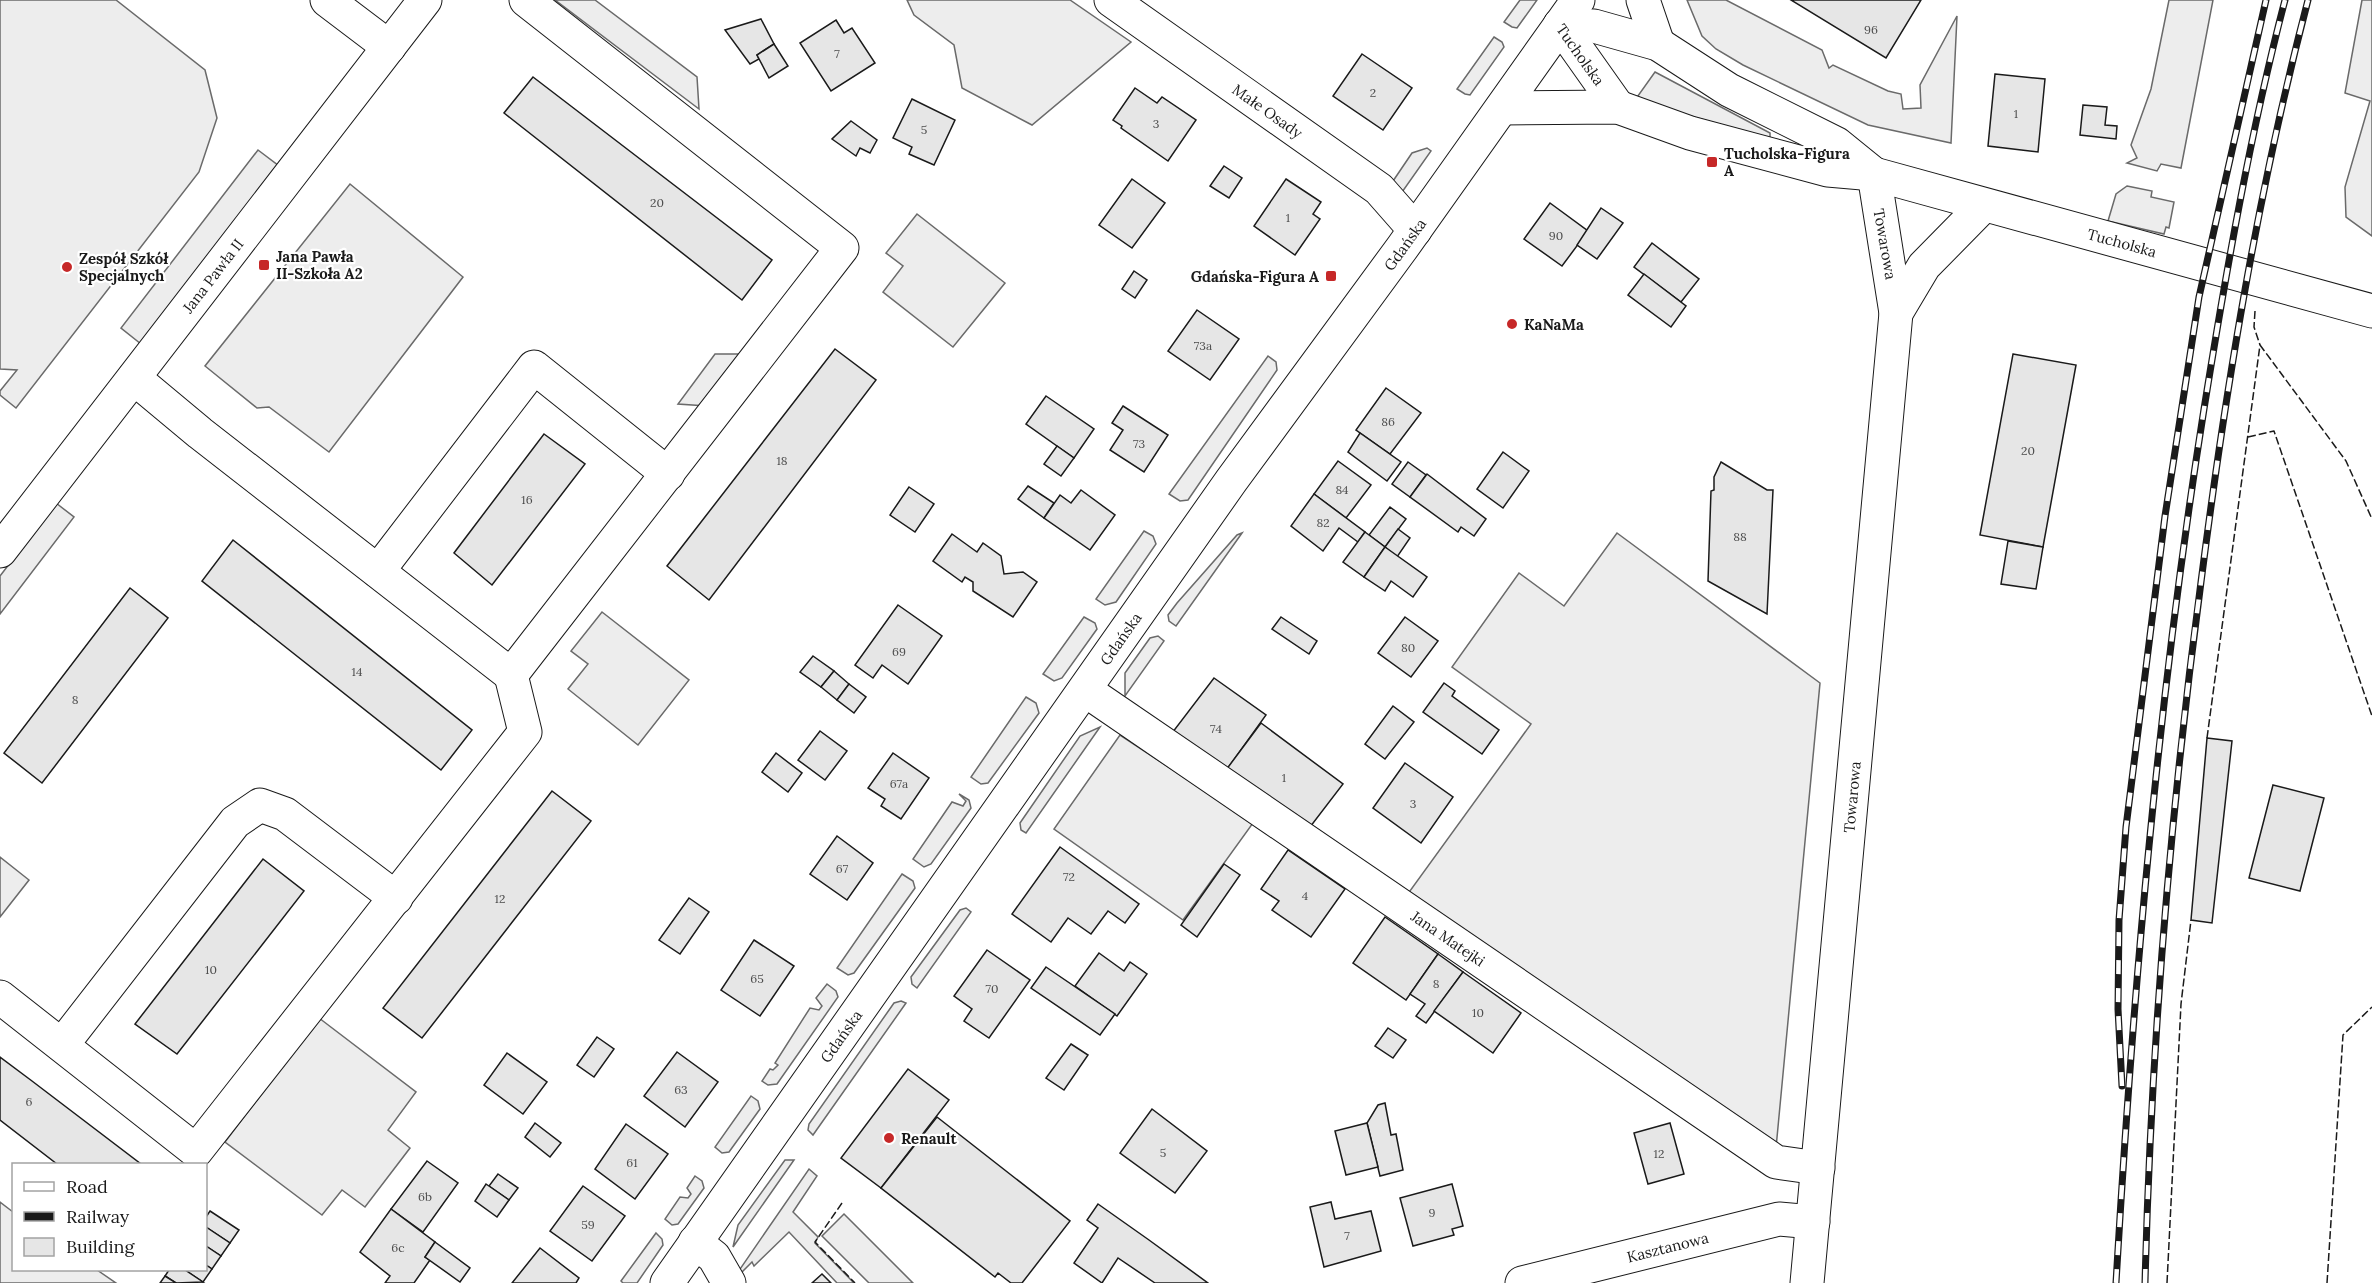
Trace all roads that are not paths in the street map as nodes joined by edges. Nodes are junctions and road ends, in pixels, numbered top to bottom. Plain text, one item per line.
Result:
1 (327, 0) edge
2 (425, 0) edge
3 (526, 0) edge
4 (1111, 0) edge
5 (1643, 0) edge
6 (1569, 13) edge
7 (1658, 44) junction
8 (389, 47) junction
9 (1618, 107) junction
10 (1502, 108) junction
11 (1874, 174) junction
12 (1983, 206) junction
13 (1415, 230) junction
14 (2372, 311) edge
15 (1896, 313) junction
16 (134, 378) junction
17 (668, 474) junction
18 (0, 551) edge
19 (378, 571) junction
20 (511, 675) junction
21 (1085, 690) junction
22 (396, 898) junction
23 (0, 997) edge
24 (62, 1046) junction
25 (1818, 1168) junction
26 (1813, 1222) junction
27 (695, 1242) junction
28 (667, 1283) edge
29 (729, 1283) edge
30 (1522, 1283) edge
31 (1806, 1283) edge

1 - 8 main road
2 - 8 main road, Jana Pawła II
3 - 17 main road
4 - 13 main road, Małe Osady
5 - 7 main road
6 - 7 main road, Tucholska
6 - 9 main road, Tucholska
6 - 10 main road, Gdańska
7 - 11 main road, Tucholska
8 - 16 main road, Jana Pawła II
9 - 10 main road, Tucholska
9 - 11 main road, Tucholska
10 - 13 main road, Gdańska
11 - 12 main road, Tucholska
11 - 15 main road, Towarowa
12 - 14 main road, Tucholska
12 - 15 main road, Towarowa
13 - 21 main road, Gdańska
15 - 25 main road, Towarowa
16 - 18 main road, Jana Pawła II
16 - 19 main road
17 - 19 main road
17 - 20 main road
19 - 20 main road
20 - 22 main road
21 - 25 main road, Jana Matejki
21 - 27 main road, Gdańska
22 - 24 main road
22 - 24 main road
23 - 24 main road
25 - 26 main road, Towarowa
26 - 30 main road, Kasztanowa
26 - 31 main road, Towarowa
27 - 28 main road, Gdańska
27 - 29 main road

